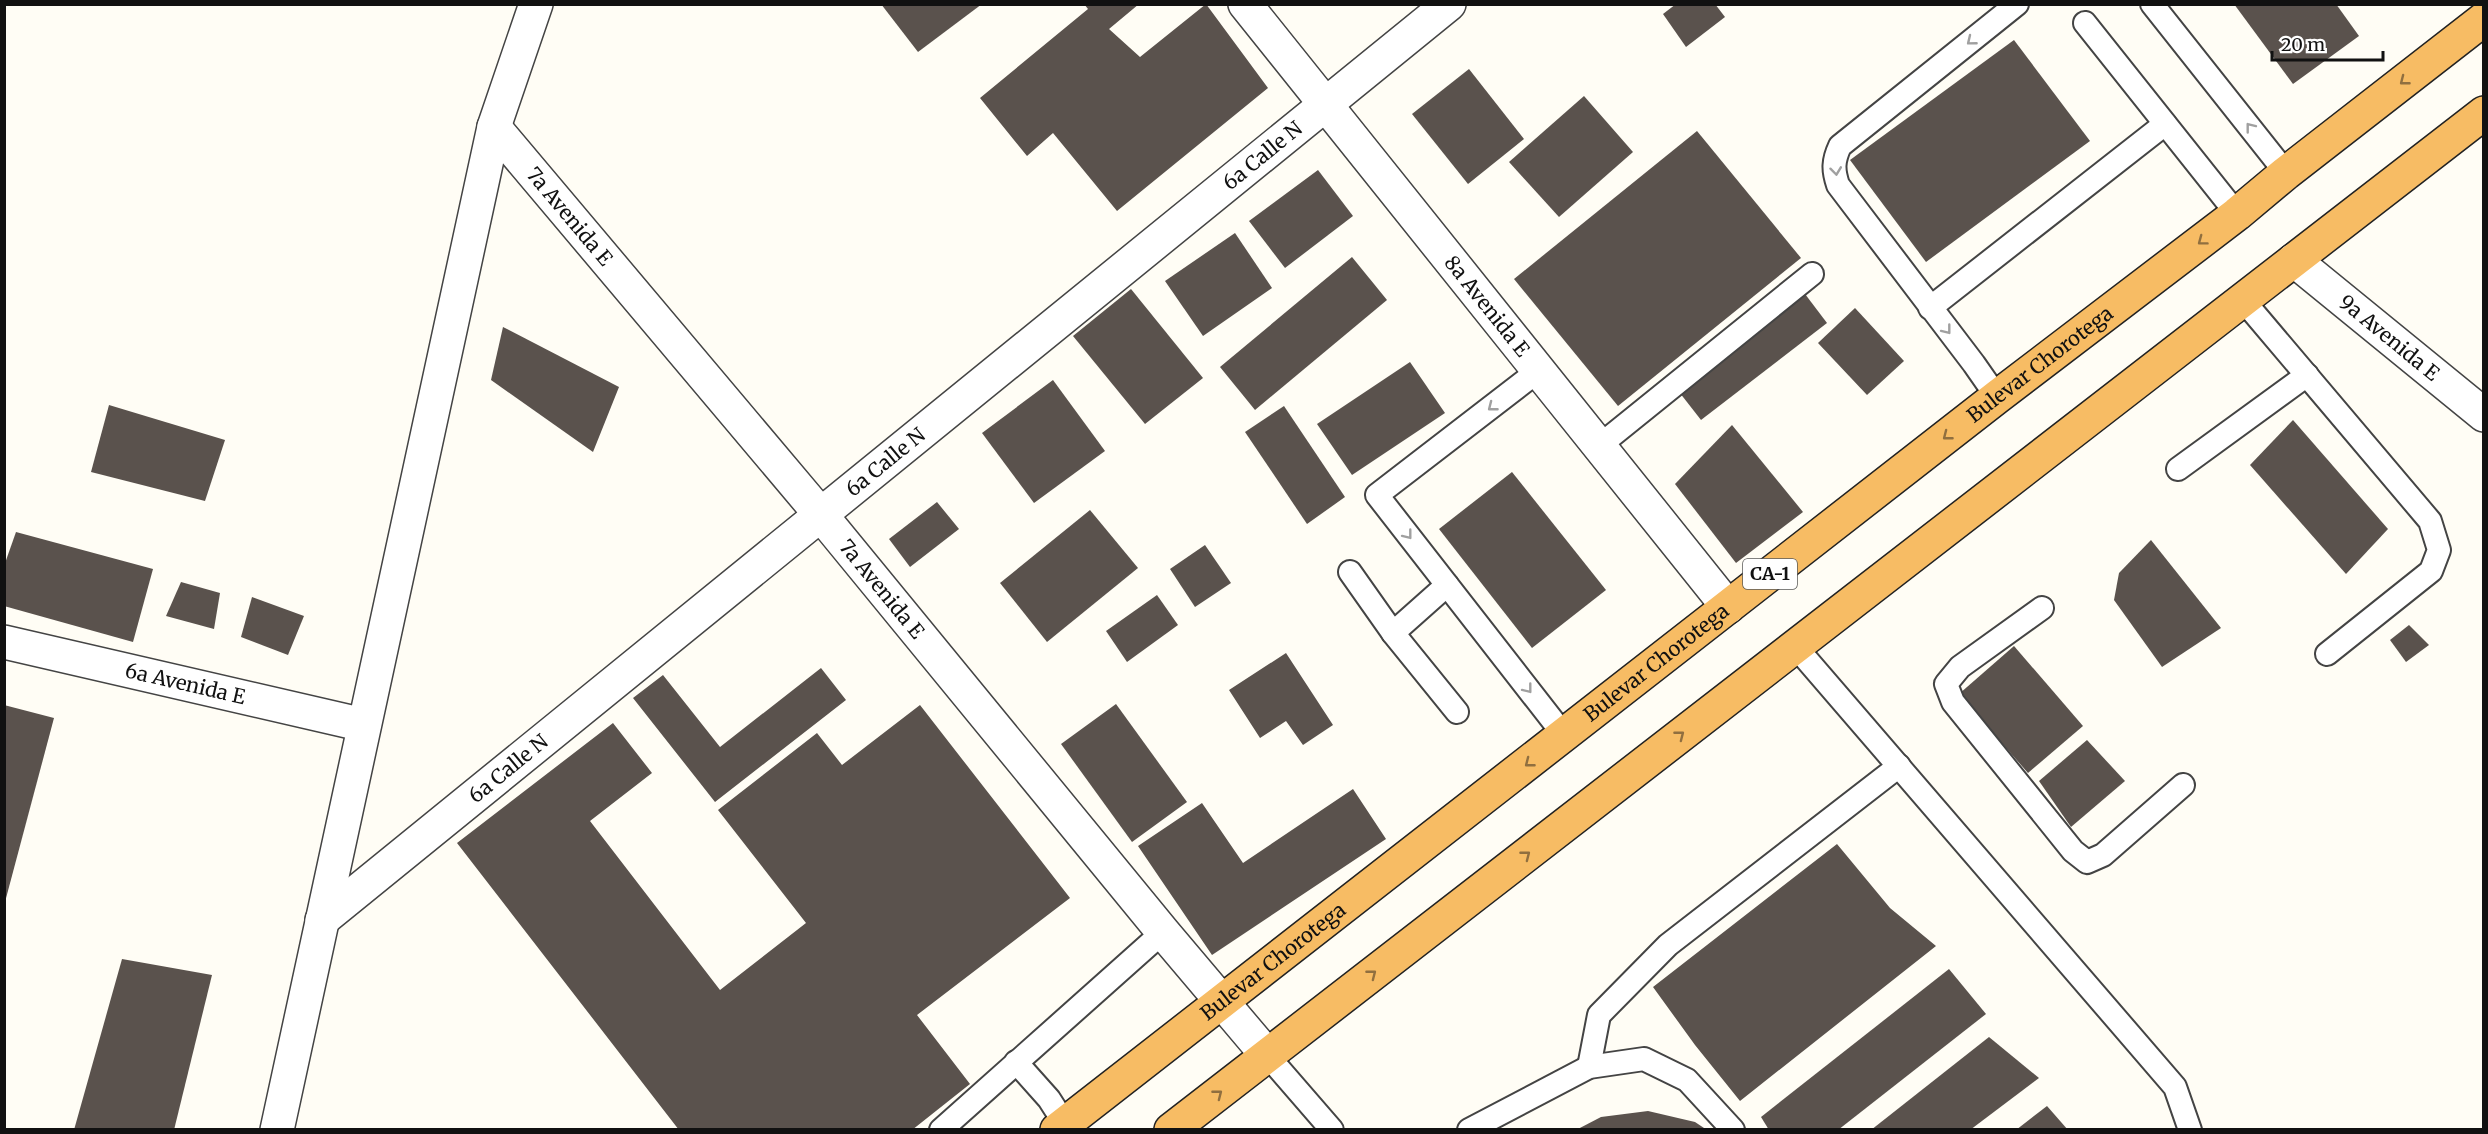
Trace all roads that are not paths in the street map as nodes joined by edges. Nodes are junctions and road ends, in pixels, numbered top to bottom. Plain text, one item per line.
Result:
1 (536, 4) edge
2 (1245, 4) edge
3 (1449, 4) edge
4 (2017, 4) edge
5 (2152, 4) edge
6 (2484, 19) edge
7 (2085, 23) dead end
8 (1326, 106) junction
9 (2484, 114) edge
10 (2165, 124) junction
11 (494, 127) junction
12 (2286, 173) junction
13 (2236, 214) junction
14 (2294, 260) junction
15 (1812, 274) dead end
16 (2243, 300) junction
17 (1930, 308) junction
18 (1538, 371) junction
19 (2307, 375) junction
20 (1996, 398) junction
21 (2484, 415) edge
22 (1599, 446) junction
23 (2178, 469) dead end
24 (821, 515) junction
25 (1350, 572) dead end
26 (1448, 585) junction
27 (1728, 607) junction
28 (2042, 608) dead end
29 (1393, 633) junction
30 (4, 642) edge
31 (1796, 646) junction
32 (2326, 654) dead end
33 (1457, 712) dead end
34 (364, 726) junction
35 (1564, 735) junction
36 (1899, 766) junction
37 (2183, 785) dead end
38 (322, 920) junction
39 (1163, 932) junction
40 (1222, 1004) junction
41 (1267, 1055) junction
42 (1016, 1062) junction
43 (1589, 1067) junction
44 (1061, 1126) edge
45 (277, 1130) edge
46 (940, 1130) edge
47 (1172, 1130) edge
48 (1332, 1130) edge
49 (1469, 1130) edge
50 (1733, 1130) edge
51 (2190, 1130) edge

1 - 11 street
2 - 8 street, 8a Avenida E
3 - 8 street, 6a Calle N
4 -> 17 lane
12 -> 5 lane
6 -> 12 highway, Bulevar Chorotega / CA-1
7 - 10 lane
8 - 18 street, 8a Avenida E
8 - 24 street, 6a Calle N
9 - 14 highway
10 - 13 lane
10 - 17 lane
11 - 24 street, 7a Avenida E
11 - 34 street
12 - 13 highway, Bulevar Chorotega / CA-1
13 -> 20 highway, Bulevar Chorotega / CA-1
14 - 16 highway
14 - 21 street, 9a Avenida E
15 - 22 lane
16 - 19 lane
16 - 31 highway
17 -> 20 lane
18 - 22 street, 8a Avenida E
18 -> 26 lane
19 - 23 lane
19 - 32 lane
20 -> 27 highway, Bulevar Chorotega / CA-1
22 - 27 street, 8a Avenida E
24 - 38 street, 6a Calle N
24 - 39 street, 7a Avenida E
25 - 29 lane
26 - 29 lane
26 -> 35 lane
27 - 35 highway, Bulevar Chorotega / CA-1
28 - 37 lane
29 - 33 lane
30 - 34 street, 6a Avenida E
31 - 36 lane
41 -> 31 highway
34 - 38 street
35 -> 40 highway, Bulevar Chorotega / CA-1
36 - 43 lane
36 - 51 lane
38 - 45 street
39 - 40 street, 7a Avenida E
39 - 42 lane
40 - 41 street, 7a Avenida E
40 - 44 highway, Bulevar Chorotega / CA-1
47 -> 41 highway
41 - 48 lane
42 - 44 lane
42 - 46 lane
43 - 49 lane
43 - 50 lane

